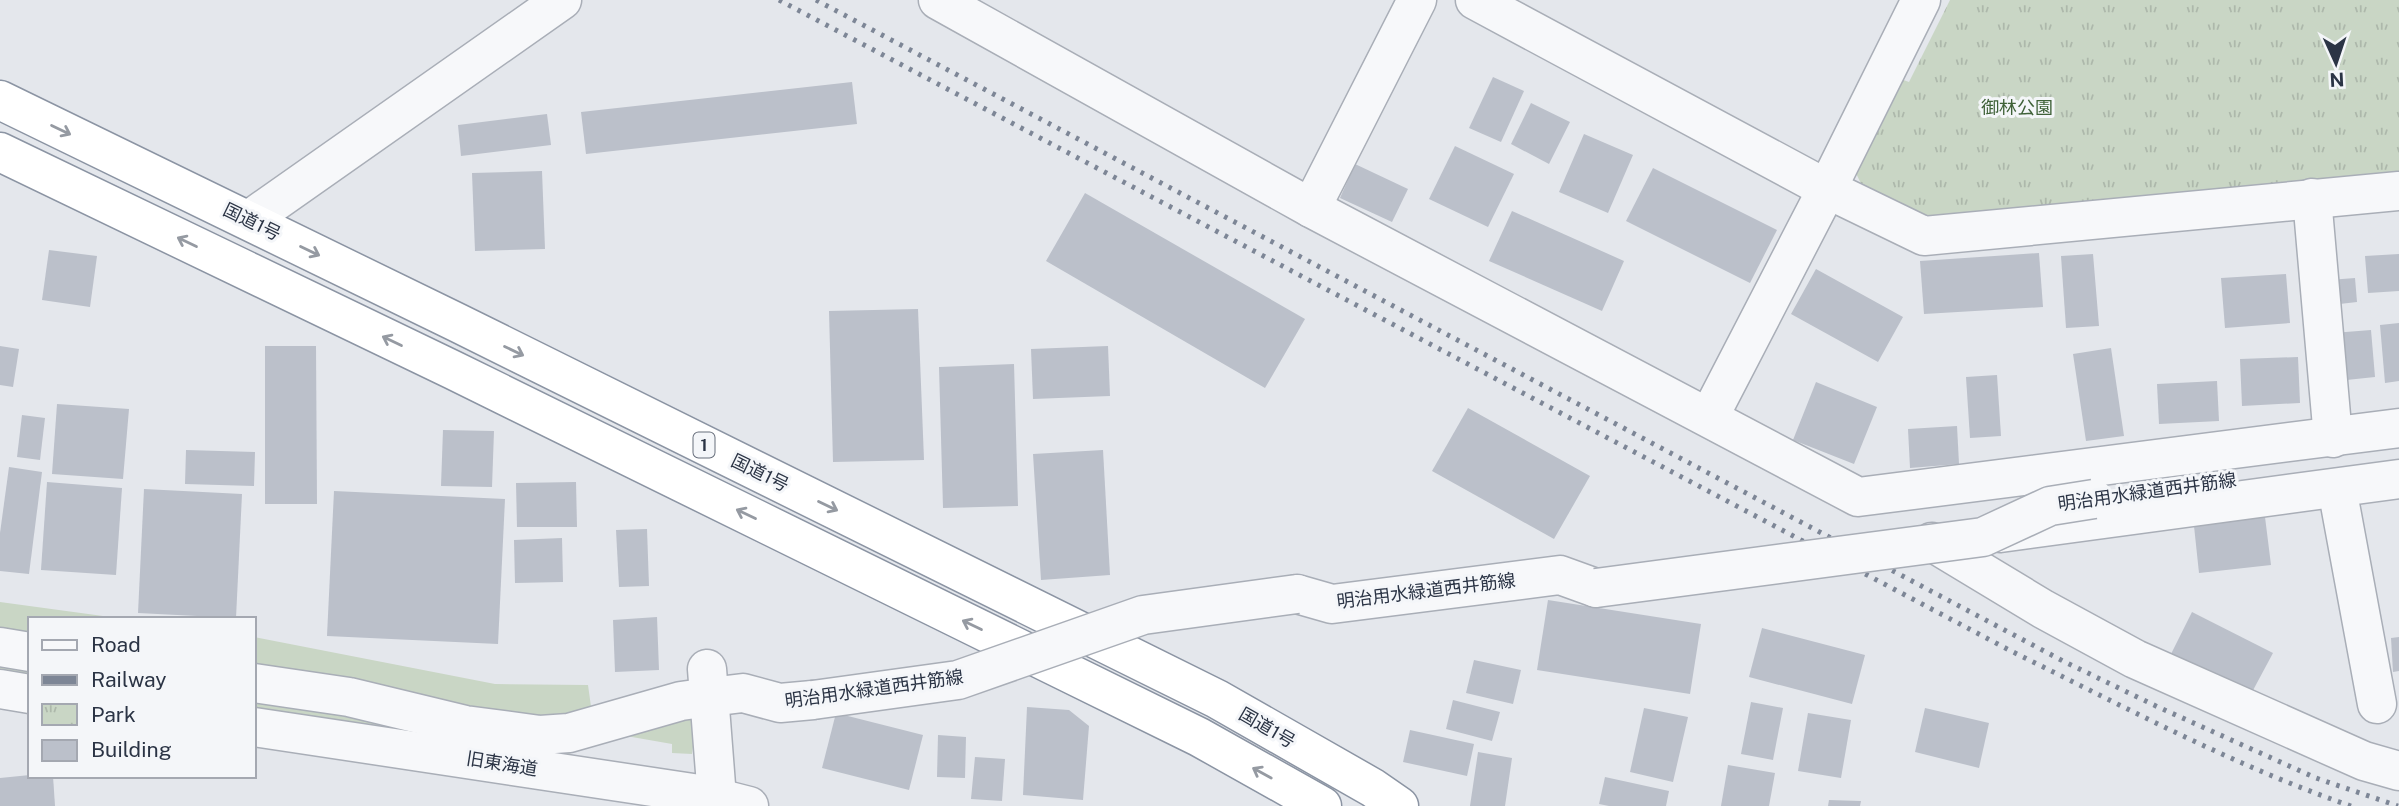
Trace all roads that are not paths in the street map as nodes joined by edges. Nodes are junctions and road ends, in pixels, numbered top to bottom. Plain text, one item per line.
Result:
1 (562, 0) edge
2 (937, 0) edge
3 (1417, 0) edge
4 (1475, 0) edge
5 (1921, 0) edge
6 (0, 100) edge
7 (0, 152) edge
8 (1827, 189) junction
9 (2399, 191) edge
10 (2312, 198) junction
11 (1311, 208) junction
12 (249, 220) junction
13 (1709, 417) junction
14 (2399, 428) edge
15 (2333, 438) junction
16 (2399, 456) edge
17 (2399, 479) edge
18 (2337, 488) junction
19 (0, 647) edge
20 (28, 652) edge
21 (256, 683) edge
22 (708, 683) junction
23 (0, 689) edge
24 (28, 694) edge
25 (2388, 703) edge
26 (256, 727) edge
27 (2382, 766) edge
28 (709, 800) edge
29 (1322, 806) edge
30 (1399, 806) edge

1 - 12 street
2 - 11 street
3 - 11 street
4 - 8 street
5 - 8 street
6 -> 12 highway, 国道1号 / 1
29 -> 7 highway
8 - 10 street
8 - 13 street
9 - 10 street
10 - 15 street
11 - 13 street
12 -> 30 highway, 国道1号 / 1
13 - 15 street
14 - 15 street
16 - 22 street, 明治用水緑道西井筋線, bridge
17 - 18 street
18 - 25 street
18 - 27 street
19 - 20 street
21 - 22 street, 明治用水緑道西井筋線
22 - 28 street
23 - 24 street
25 - 27 street
26 - 28 street, 旧東海道

